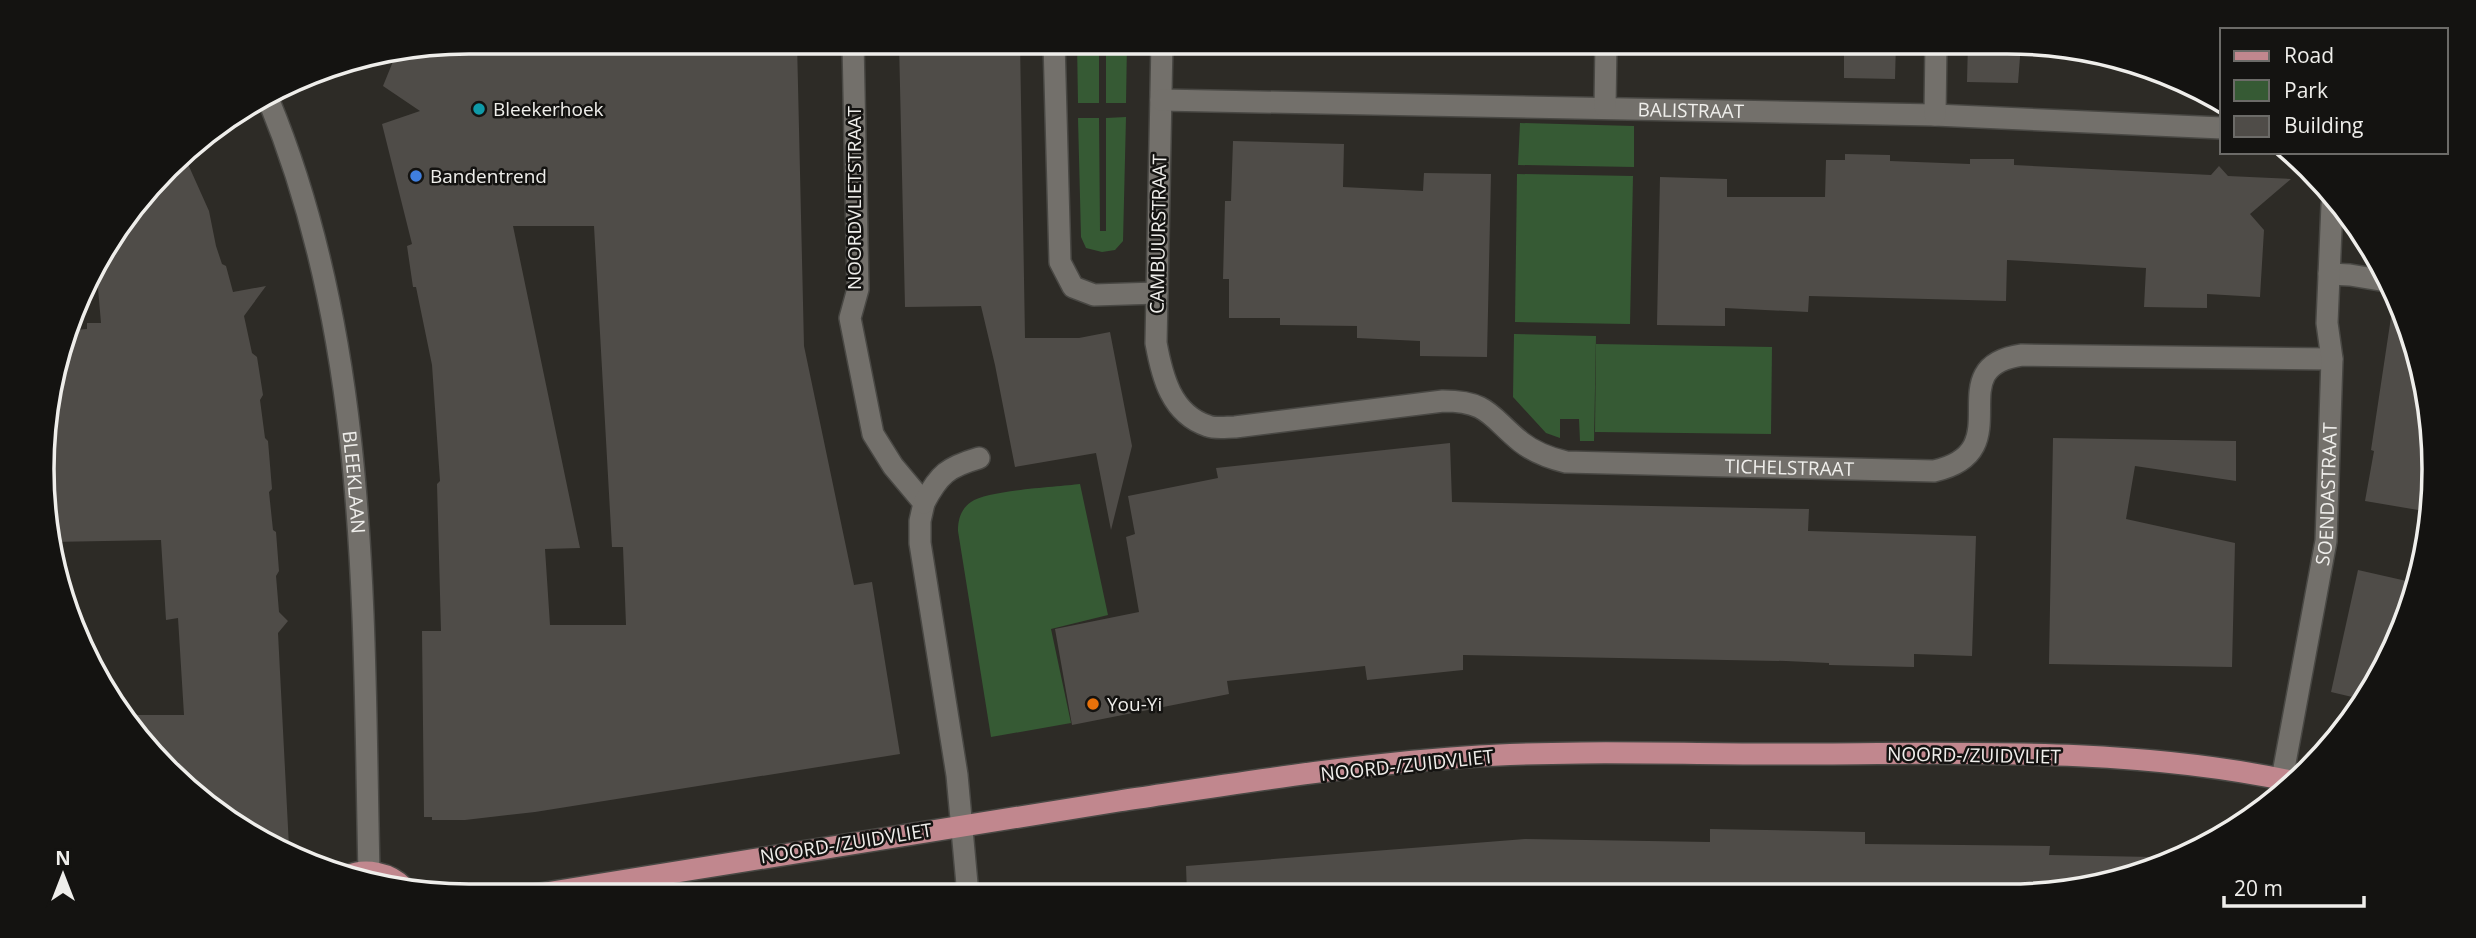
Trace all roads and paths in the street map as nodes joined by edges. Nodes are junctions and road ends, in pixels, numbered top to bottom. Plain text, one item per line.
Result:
1 (853, 54) edge
2 (1054, 54) edge
3 (1162, 54) edge
4 (1606, 54) edge
5 (1936, 54) edge
6 (1161, 100) junction
7 (271, 105) edge
8 (1605, 107) junction
9 (1935, 115) junction
10 (2220, 128) edge
11 (2332, 212) edge
12 (2329, 274) junction
13 (2375, 279) edge
14 (1157, 293) junction
15 (2332, 359) junction
16 (1190, 416) joint
17 (979, 458) dead end
18 (924, 503) junction
19 (2291, 771) edge
20 (2281, 780) edge
21 (962, 825) junction
22 (358, 869) edge
23 (601, 884) edge
24 (967, 884) edge

1 - 18 street, NOORDVLIETSTRAAT
2 - 14 street
3 - 6 street, CAMBUURSTRAAT
4 - 8 street
5 - 9 street
6 - 8 street, BALISTRAAT
6 - 14 street, CAMBUURSTRAAT
7 - 22 street, BLEEKLAAN
8 - 9 street, BALISTRAAT
9 - 10 street, BALISTRAAT
11 - 12 street, SOENDASTRAAT
12 - 13 street
12 - 15 street, SOENDASTRAAT
14 - 16 street, CAMBUURSTRAAT
15 - 16 street, TICHELSTRAAT
15 - 19 street, SOENDASTRAAT
17 - 18 street
18 - 21 street
20 - 21 main road, NOORD-/ZUIDVLIET
21 - 23 main road, NOORD-/ZUIDVLIET
21 - 24 street

